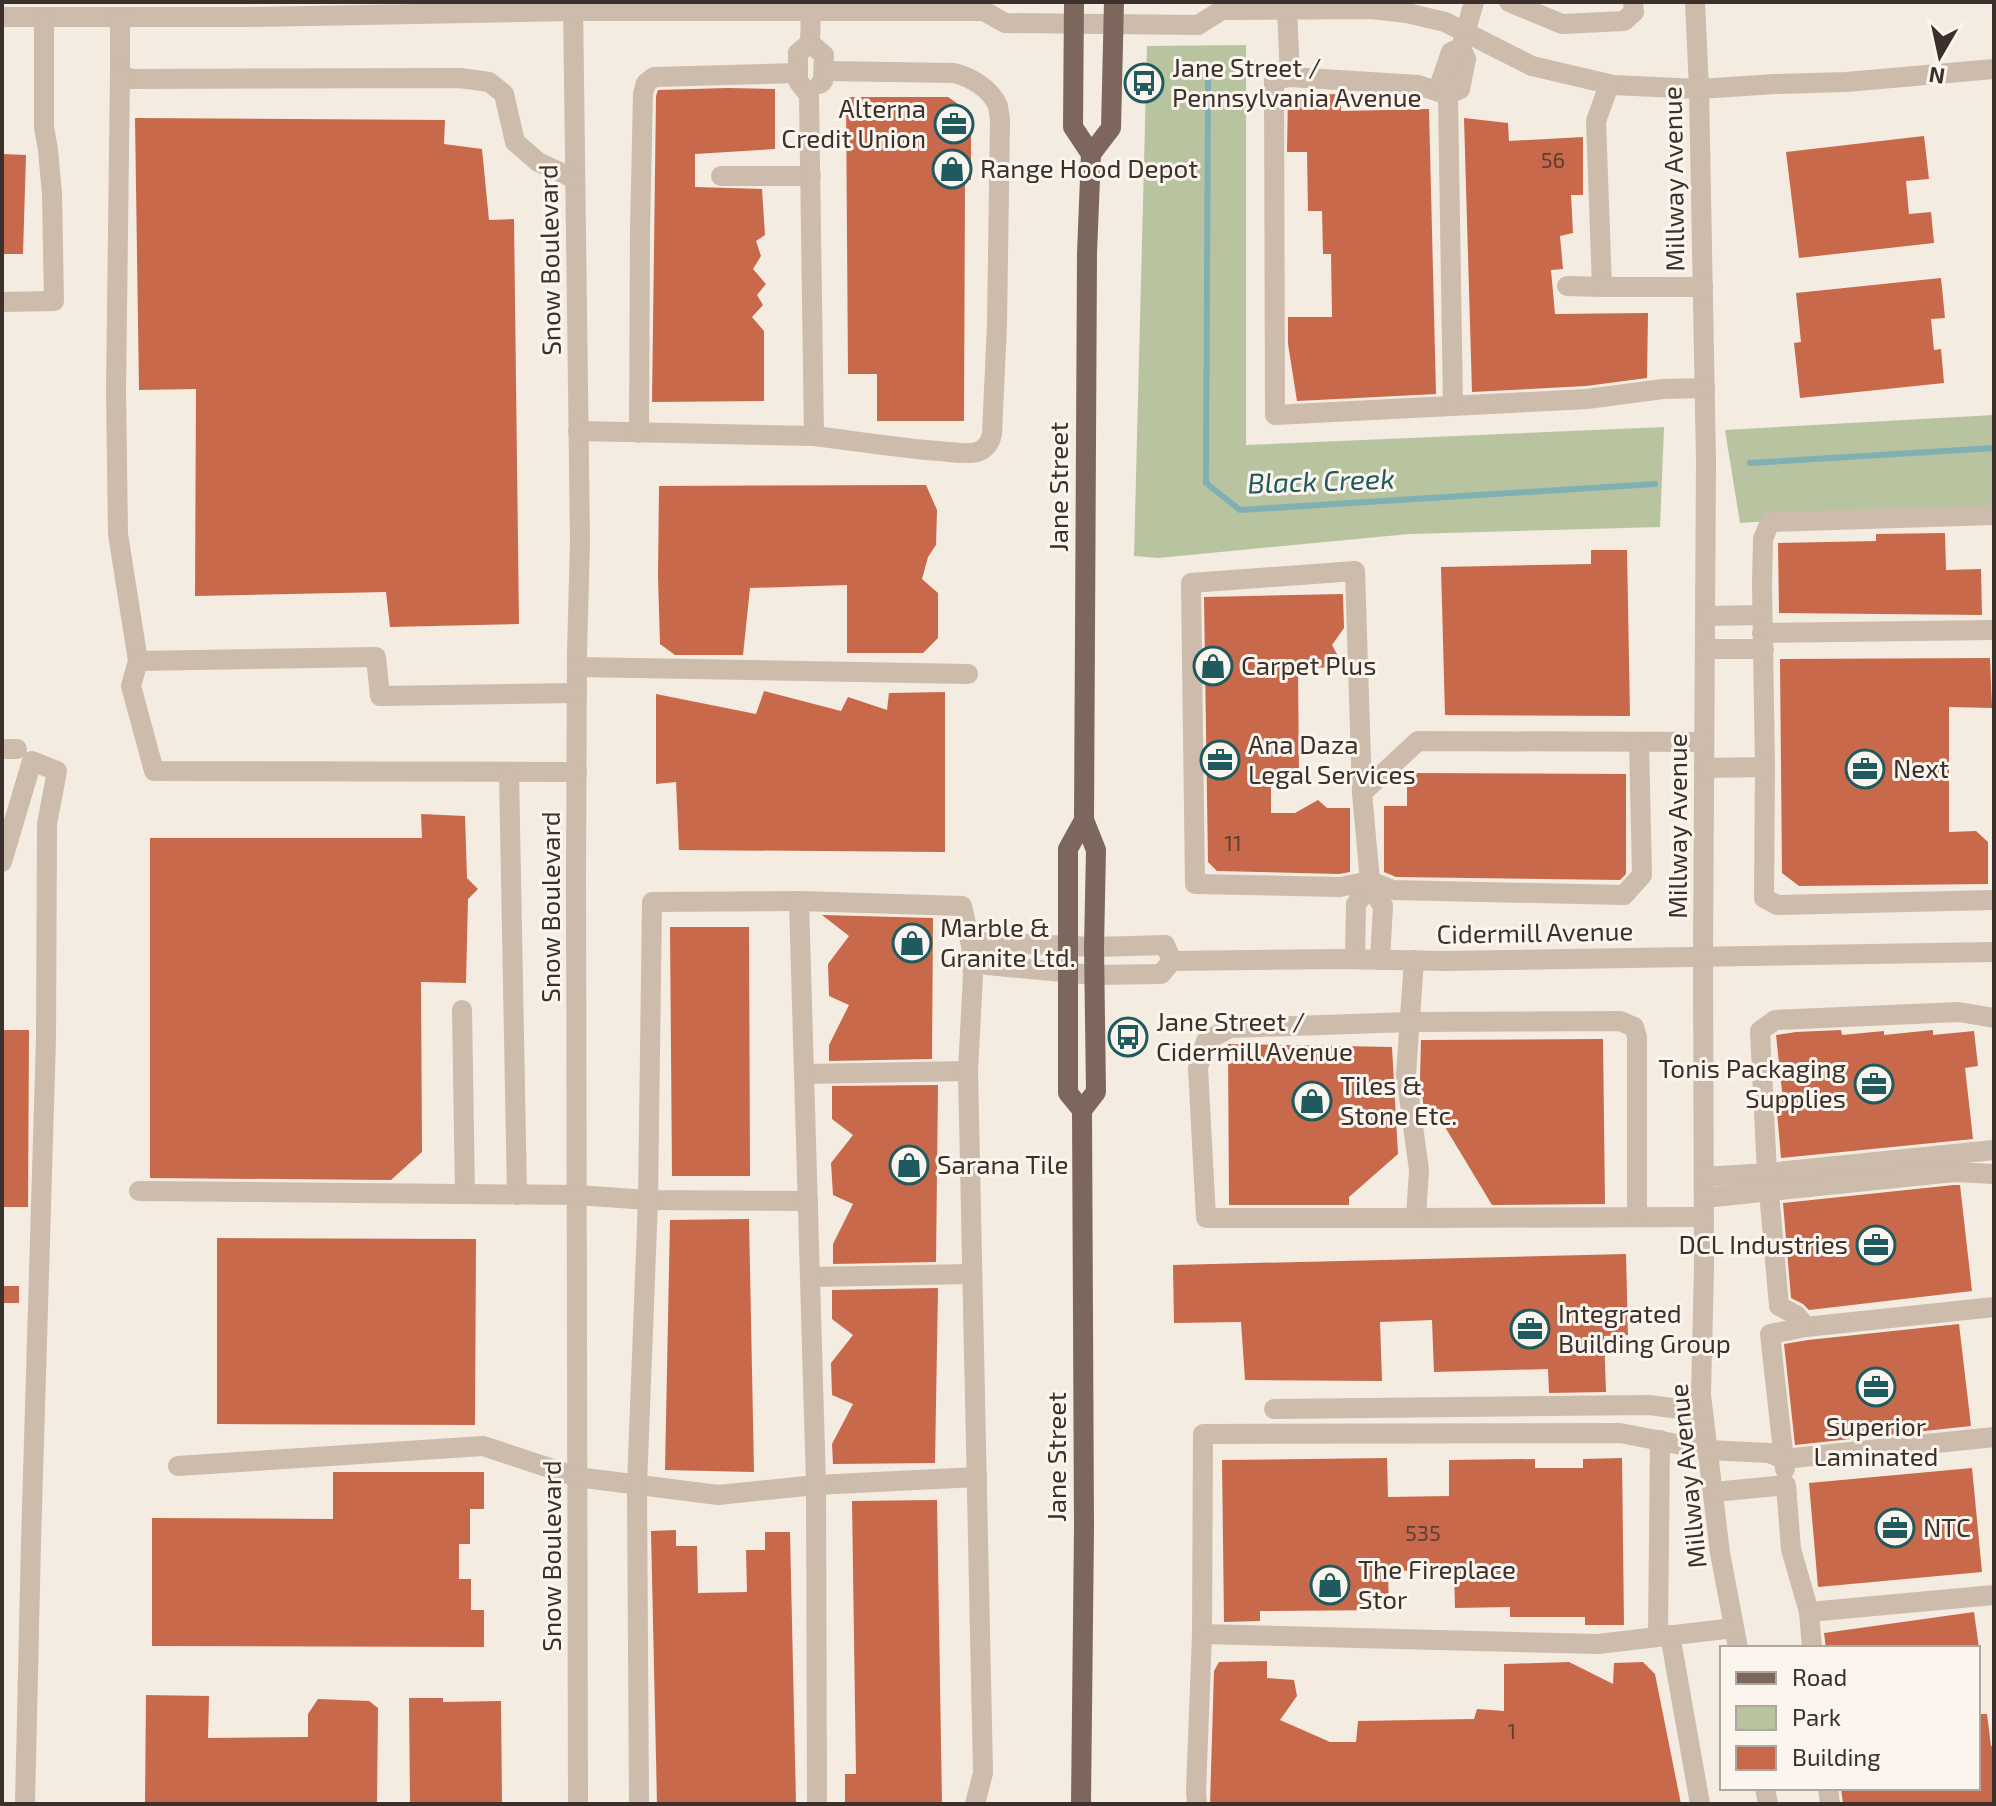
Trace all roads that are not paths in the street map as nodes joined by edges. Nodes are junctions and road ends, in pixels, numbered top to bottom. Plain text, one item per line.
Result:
1 (1074, 2) edge
2 (1114, 2) edge
3 (1474, 2) edge
4 (1509, 2) edge
5 (1633, 2) edge
6 (1695, 2) edge
7 (573, 6) edge
8 (990, 6) edge
9 (1216, 6) edge
10 (1287, 9) junction
11 (811, 11) junction
12 (56, 12) edge
13 (2, 17) edge
14 (120, 17) junction
15 (1075, 24) junction
16 (1113, 24) junction
17 (1464, 40) junction
18 (810, 43) junction
19 (1994, 69) edge
20 (824, 71) junction
21 (120, 73) junction
22 (798, 73) junction
23 (1290, 77) junction
24 (1609, 85) junction
25 (1699, 89) junction
26 (809, 95) junction
27 (1448, 95) junction
28 (1091, 154) junction
29 (721, 176) dead end
30 (811, 176) junction
31 (575, 179) junction
32 (1567, 286) dead end
33 (1602, 287) junction
34 (1703, 287) junction
35 (2, 302) edge
36 (1705, 388) junction
37 (1453, 406) junction
38 (578, 431) junction
39 (639, 433) junction
40 (814, 436) junction
41 (1994, 515) edge
42 (1706, 616) junction
43 (1994, 630) edge
44 (1763, 632) junction
45 (1706, 649) junction
46 (138, 661) junction
47 (577, 667) junction
48 (968, 674) dead end
49 (577, 693) junction
50 (1639, 742) junction
51 (1704, 742) junction
52 (1765, 767) junction
53 (1704, 768) junction
54 (509, 772) junction
55 (577, 772) junction
56 (1362, 793) junction
57 (1084, 820) junction
58 (2, 862) edge
59 (1370, 884) junction
60 (1994, 900) edge
61 (799, 901) junction
62 (1068, 946) junction
63 (1094, 947) junction
64 (972, 952) junction
65 (1994, 952) edge
66 (1703, 956) junction
67 (1355, 959) junction
68 (1380, 960) junction
69 (1414, 960) junction
70 (1172, 961) junction
71 (1068, 973) junction
72 (1094, 975) junction
73 (462, 1010) dead end
74 (1994, 1018) edge
75 (1410, 1022) junction
76 (968, 1071) junction
77 (804, 1074) junction
78 (1082, 1110) junction
79 (1994, 1150) edge
80 (1994, 1174) edge
81 (1768, 1182) junction
82 (139, 1191) dead end
83 (465, 1194) junction
84 (517, 1195) junction
85 (577, 1195) junction
86 (1704, 1198) junction
87 (648, 1200) junction
88 (808, 1201) junction
89 (1637, 1217) junction
90 (1416, 1218) junction
91 (972, 1274) junction
92 (810, 1277) junction
93 (1994, 1307) edge
94 (1806, 1327) junction
95 (1274, 1409) dead end
96 (1703, 1412) junction
97 (1660, 1440) junction
98 (1993, 1440) edge
99 (1708, 1450) junction
100 (1784, 1459) junction
101 (178, 1466) dead end
102 (577, 1477) junction
103 (977, 1477) junction
104 (637, 1485) junction
105 (816, 1485) junction
106 (1786, 1485) junction
107 (1714, 1492) junction
108 (1994, 1581) edge
109 (1994, 1595) edge
110 (1966, 1596) junction
111 (1809, 1612) junction
112 (1202, 1634) junction
113 (1664, 1636) junction
114 (1736, 1638) edge
115 (1812, 1646) edge
116 (25, 1804) edge
117 (578, 1804) edge
118 (639, 1804) edge
119 (817, 1804) edge
120 (975, 1804) edge
121 (1081, 1804) edge
122 (1197, 1804) edge
123 (1700, 1804) edge

1 - 15 main road, Jane Street
2 - 16 main road, Jane Street
3 - 17 street
4 - 5 street
6 - 25 street, Millway Avenue
7 - 11 street
7 - 14 street
7 - 31 street, Snow Boulevard
8 - 11 street
8 - 15 street
9 - 10 street
9 - 16 street
10 - 17 street
10 - 23 street
11 - 18 street
12 - 13 street
12 - 14 street
12 - 35 street
14 - 21 street
15 - 16 street
15 - 28 main road, Jane Street
16 - 28 main road, Jane Street
17 - 24 street
17 - 27 street
18 - 20 street
18 - 22 street
19 - 25 street
20 - 26 street
20 - 40 street
21 - 31 street
21 - 46 street
22 - 26 street
22 - 39 street
23 - 27 street
23 - 37 street
24 - 25 street
24 - 33 street
25 - 34 street, Millway Avenue
26 - 30 street
27 - 37 street
28 - 57 main road, Jane Street
29 - 30 street
30 - 40 street
31 - 38 street, Snow Boulevard
32 - 33 street
33 - 34 street
34 - 36 street, Millway Avenue
36 - 37 street
36 - 42 street, Millway Avenue
38 - 39 street
38 - 47 street, Snow Boulevard
39 - 40 street
41 - 44 street
42 - 44 street
42 - 45 street, Millway Avenue
43 - 44 street
44 - 45 street
44 - 52 street
45 - 51 street, Millway Avenue
46 - 49 street
46 - 54 street
47 - 48 street
47 - 49 street, Snow Boulevard
49 - 55 street, Snow Boulevard
50 - 51 street
50 - 56 street
50 - 59 street
51 - 53 street, Millway Avenue
52 - 53 street
52 - 60 street
53 - 66 street, Millway Avenue
54 - 55 street
54 - 84 street
55 - 85 street, Snow Boulevard
56 - 59 street
56 - 59 street
57 - 62 main road, Jane Street
57 - 63 main road, Jane Street
58 - 116 street
59 - 67 street
59 - 68 street
61 - 64 street
61 - 77 street
61 - 87 street
62 - 63 street
62 - 64 street
62 - 71 main road, Jane Street
63 - 70 street, Cidermill Avenue
63 - 72 main road, Jane Street
64 - 71 street, Cidermill Avenue
64 - 76 street
65 - 66 street, Cidermill Avenue
66 - 69 street, Cidermill Avenue
66 - 86 street, Millway Avenue
67 - 68 street, Cidermill Avenue
67 - 70 street, Cidermill Avenue
68 - 69 street, Cidermill Avenue
69 - 75 street
70 - 72 street, Cidermill Avenue
71 - 72 street, Cidermill Avenue
71 - 78 main road, Jane Street
72 - 78 main road, Jane Street
73 - 83 street
74 - 81 street
75 - 89 street
75 - 90 street
75 - 90 street
76 - 77 street
76 - 91 street
77 - 88 street
78 - 121 main road, Jane Street
79 - 81 street
80 - 81 street
81 - 86 street
81 - 94 street
82 - 83 street
83 - 84 street
84 - 85 street
85 - 87 street
85 - 102 street, Snow Boulevard
86 - 89 street
86 - 96 street, Millway Avenue
87 - 88 street
87 - 104 street
88 - 92 street
89 - 90 street
91 - 92 street
91 - 103 street
92 - 105 street
93 - 94 street
94 - 100 street
95 - 96 street
96 - 99 street, Millway Avenue
97 - 99 street
97 - 112 street
97 - 113 street
98 - 100 street
99 - 100 street
99 - 107 street, Millway Avenue
100 - 106 street
101 - 102 street
102 - 104 street
102 - 117 street, Snow Boulevard
103 - 105 street
103 - 120 street
104 - 105 street
104 - 118 street
105 - 119 street
106 - 107 street
106 - 111 street
107 - 114 street, Millway Avenue
108 - 110 street
109 - 110 street
110 - 111 street
111 - 115 street
112 - 113 street
112 - 122 street
113 - 114 street
113 - 123 street

